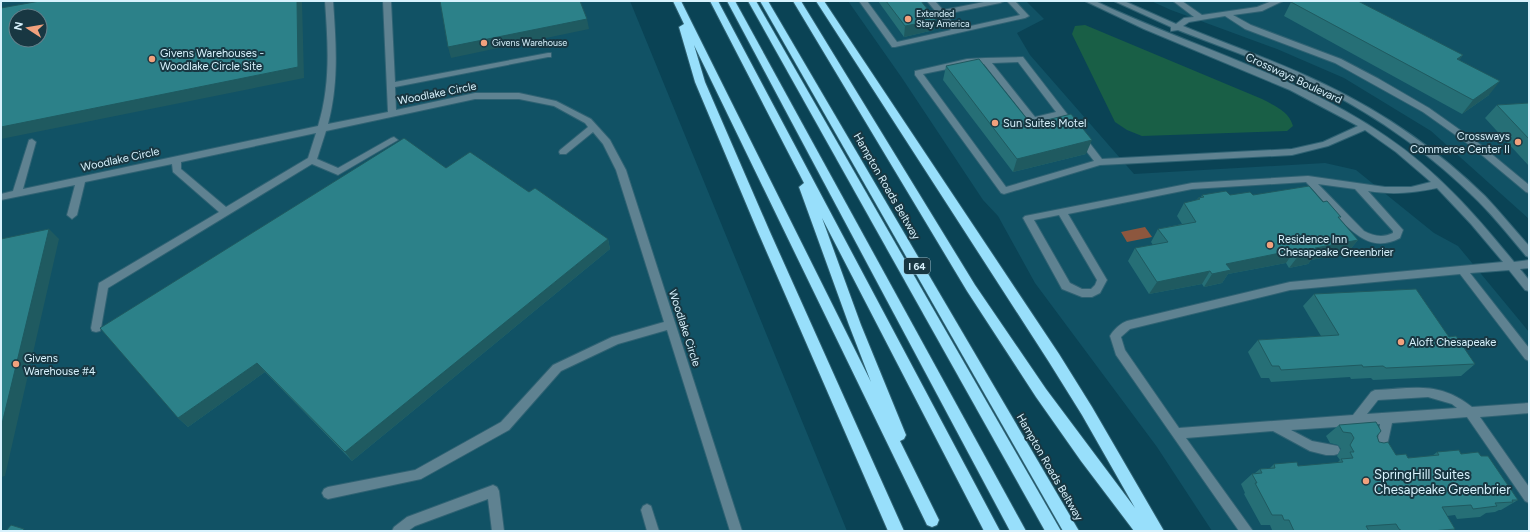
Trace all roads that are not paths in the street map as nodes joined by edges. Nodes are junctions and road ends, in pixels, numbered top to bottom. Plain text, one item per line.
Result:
1 (329, 1) edge
2 (387, 1) edge
3 (677, 1) edge
4 (714, 1) edge
5 (731, 1) edge
6 (752, 1) edge
7 (764, 1) edge
8 (797, 1) edge
9 (820, 1) edge
10 (863, 1) edge
11 (932, 1) edge
12 (1000, 1) edge
13 (1011, 1) edge
14 (1089, 1) edge
15 (1118, 1) edge
16 (1177, 1) edge
17 (1279, 1) edge
18 (941, 13) junction
19 (1226, 14) junction
20 (1201, 18) junction
21 (1176, 26) junction
22 (956, 32) junction
23 (1168, 37) junction
24 (548, 55) dead end
25 (985, 60) junction
26 (391, 85) junction
27 (392, 113) junction
28 (1063, 113) junction
29 (594, 127) junction
30 (1365, 127) junction
31 (322, 128) junction
32 (394, 140) dead end
33 (32, 142) dead end
34 (788, 142) junction
35 (562, 152) dead end
36 (178, 159) junction
37 (312, 160) junction
38 (1100, 162) junction
39 (1308, 179) junction
40 (81, 180) junction
41 (1439, 184) junction
42 (1358, 186) junction
43 (1529, 190) edge
44 (17, 193) junction
45 (1, 197) edge
46 (225, 212) junction
47 (1062, 212) junction
48 (72, 215) dead end
49 (1529, 253) edge
50 (1529, 264) edge
51 (1511, 266) junction
52 (1462, 270) junction
53 (1529, 287) edge
54 (671, 325) junction
55 (96, 328) dead end
56 (1529, 356) edge
57 (1529, 408) edge
58 (1470, 412) junction
59 (1387, 418) junction
60 (1356, 420) junction
61 (1274, 426) junction
62 (1176, 433) junction
63 (1371, 448) edge
64 (1334, 450) dead end
65 (328, 493) dead end
66 (1529, 497) edge
67 (647, 510) dead end
68 (935, 525) edge
69 (398, 531) edge
70 (498, 531) edge
71 (653, 531) edge
72 (736, 531) edge
73 (896, 531) edge
74 (992, 531) edge
75 (1018, 531) edge
76 (1053, 531) edge
77 (1071, 531) edge
78 (1143, 531) edge
79 (1156, 531) edge
80 (1247, 531) edge

1 - 31 street
2 - 26 street
3 - 68 highway
3 - 73 highway
4 - 34 highway
5 - 75 highway
6 - 76 highway
7 - 77 highway, Hampton Roads Beltway / I 64
8 - 78 highway
9 - 79 highway
10 - 22 street
11 - 18 street
12 - 18 street
13 - 22 street
14 - 23 street, Crossways Boulevard
15 - 21 street, Crossways Boulevard
16 - 20 street
17 - 19 street
18 - 22 street
19 - 20 street
19 - 43 street
20 - 21 street
21 - 23 street
21 - 49 street, Crossways Boulevard
23 - 30 street, Crossways Boulevard
24 - 26 street
25 - 28 street
25 - 28 street
25 - 38 street
26 - 27 street
27 - 29 street, Woodlake Circle
27 - 31 street, Woodlake Circle
28 - 38 street
29 - 35 street
29 - 54 street, Woodlake Circle
30 - 38 street
30 - 41 street, Crossways Boulevard
31 - 36 street, Woodlake Circle
31 - 37 street
32 - 37 street
33 - 44 street
34 - 68 highway
34 - 74 highway
36 - 40 street, Woodlake Circle
36 - 46 street
37 - 46 street
39 - 42 street
39 - 42 street
39 - 47 street
40 - 44 street, Woodlake Circle
40 - 48 street
41 - 42 street
41 - 51 street, Crossways Boulevard
44 - 45 street, Woodlake Circle
46 - 55 street
47 - 47 street
50 - 51 street
51 - 52 street
51 - 53 street, Crossways Boulevard
52 - 56 street
52 - 62 street
54 - 65 street
54 - 72 street, Woodlake Circle
57 - 58 street
58 - 59 street
58 - 60 street
58 - 66 street
59 - 60 street
59 - 63 street
60 - 61 street
61 - 62 street
61 - 64 street
62 - 80 street
67 - 71 street
69 - 70 street

